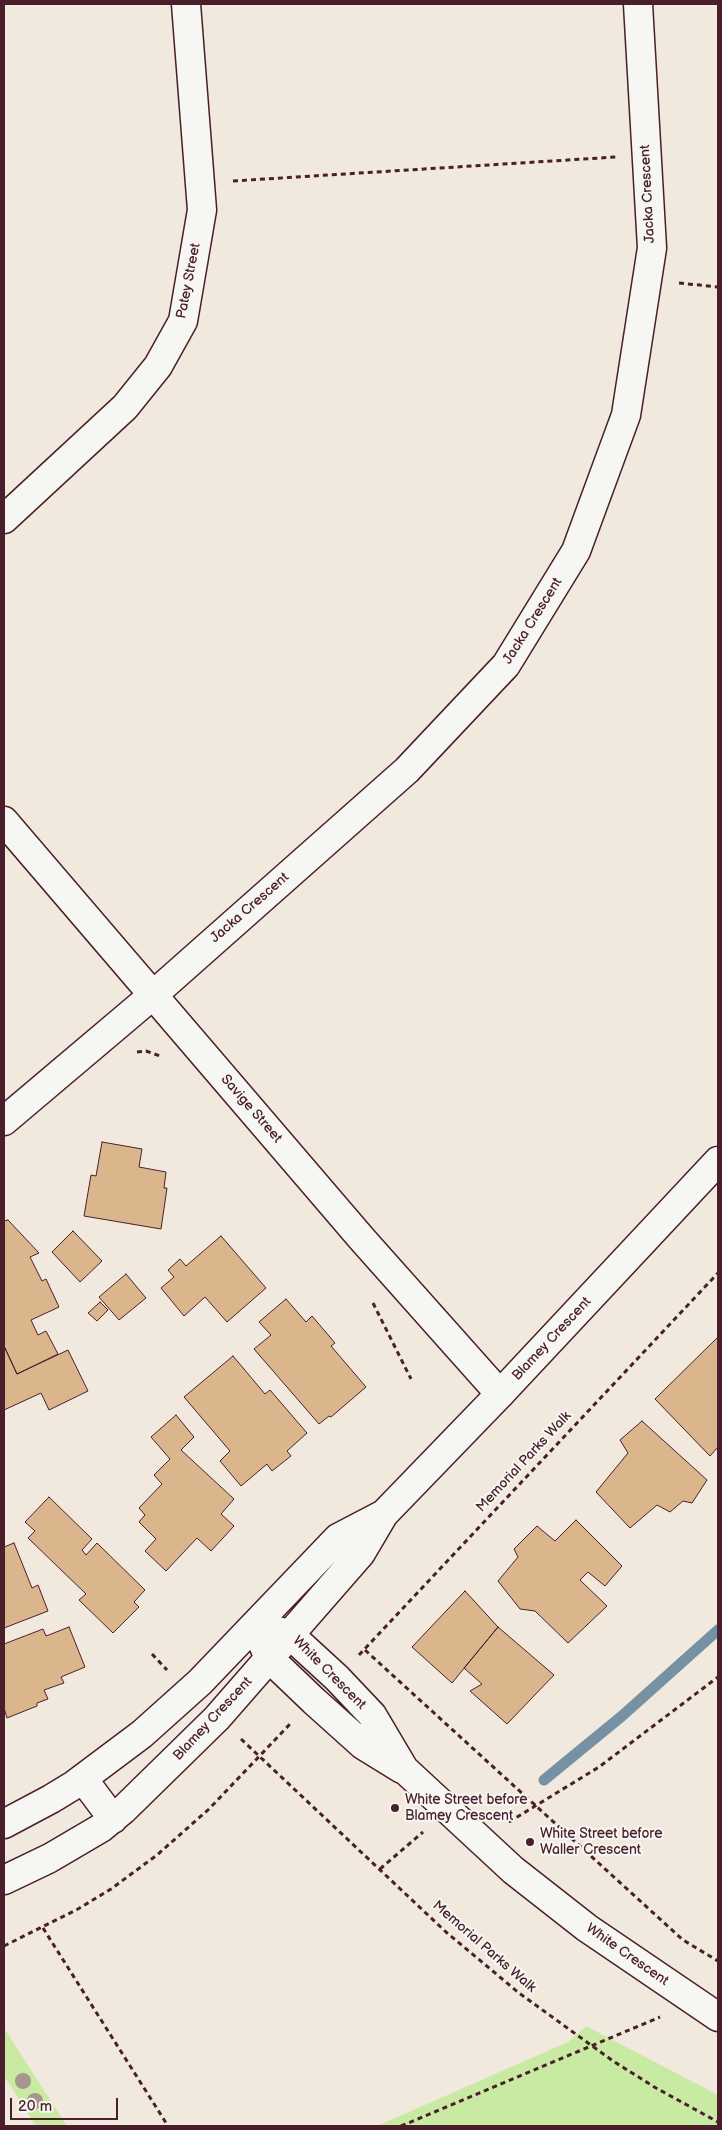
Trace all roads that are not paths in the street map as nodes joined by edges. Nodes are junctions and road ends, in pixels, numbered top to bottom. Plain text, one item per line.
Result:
1 (186, 4) edge
2 (638, 4) edge
3 (4, 519) edge
4 (4, 821) edge
5 (153, 995) junction
6 (4, 1121) edge
7 (718, 1161) edge
8 (500, 1394) junction
9 (384, 1514) junction
10 (255, 1625) junction
11 (290, 1634) junction
12 (269, 1658) junction
13 (404, 1770) junction
14 (83, 1779) junction
15 (113, 1819) junction
16 (4, 1824) edge
17 (4, 1880) edge
18 (718, 2017) edge

1 - 3 street, Patey Street
2 - 5 street, Jacka Crescent
4 - 5 street, Savige Street
5 - 6 street, Jacka Crescent
5 - 8 street, Savige Street
7 - 8 street, Blamey Crescent
8 - 9 street, Blamey Crescent
9 - 10 street, Blamey Crescent
9 - 11 street, Blamey Crescent
10 - 11 street, White Crescent
10 - 12 street, White Crescent
10 - 14 street, Blamey Crescent
11 - 12 street, Blamey Crescent
11 - 13 street, White Crescent
12 - 13 street, White Crescent
12 - 15 street, Blamey Crescent
13 - 18 street, White Crescent
14 - 15 street
14 - 16 street, Blamey Crescent
15 - 17 street, Blamey Crescent

